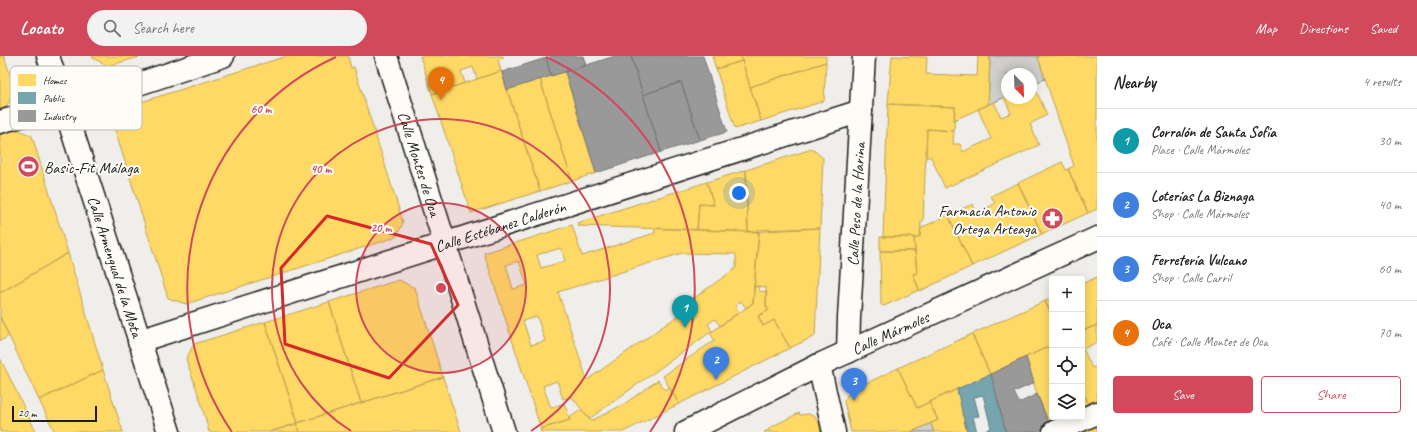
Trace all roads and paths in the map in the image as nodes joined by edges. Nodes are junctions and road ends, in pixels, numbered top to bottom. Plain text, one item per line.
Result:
1 (48, 56) edge
2 (223, 56) edge
3 (386, 56) edge
4 (864, 56) edge
5 (51, 66) edge
6 (142, 82) edge
7 (861, 111) junction
8 (10, 119) edge
9 (0, 122) edge
10 (71, 130) edge
11 (1097, 238) edge
12 (445, 244) junction
13 (139, 340) junction
14 (848, 352) junction
15 (819, 365) junction
16 (1097, 413) edge
17 (169, 432) edge
18 (504, 432) edge
19 (686, 432) edge
20 (834, 432) edge
21 (1054, 432) edge

1 - 5 street, Calle Armengual de la Mota
2 - 6 street
3 - 12 street, Calle Montes de Oca
4 - 7 street, Calle Peso de la Harina
7 - 12 street, Calle Estébanez Calderón
7 - 14 street, Calle Peso de la Harina
8 - 9 street
10 - 13 street, Calle Armengual de la Mota
11 - 14 street, Calle Mármoles
12 - 13 street, Calle Estébanez Calderón
12 - 18 street, Calle Montes de Oca
13 - 17 street, Calle Armengual de la Mota
14 - 15 street, Calle Mármoles
15 - 19 street, Calle Mármoles
15 - 20 street
16 - 21 street

